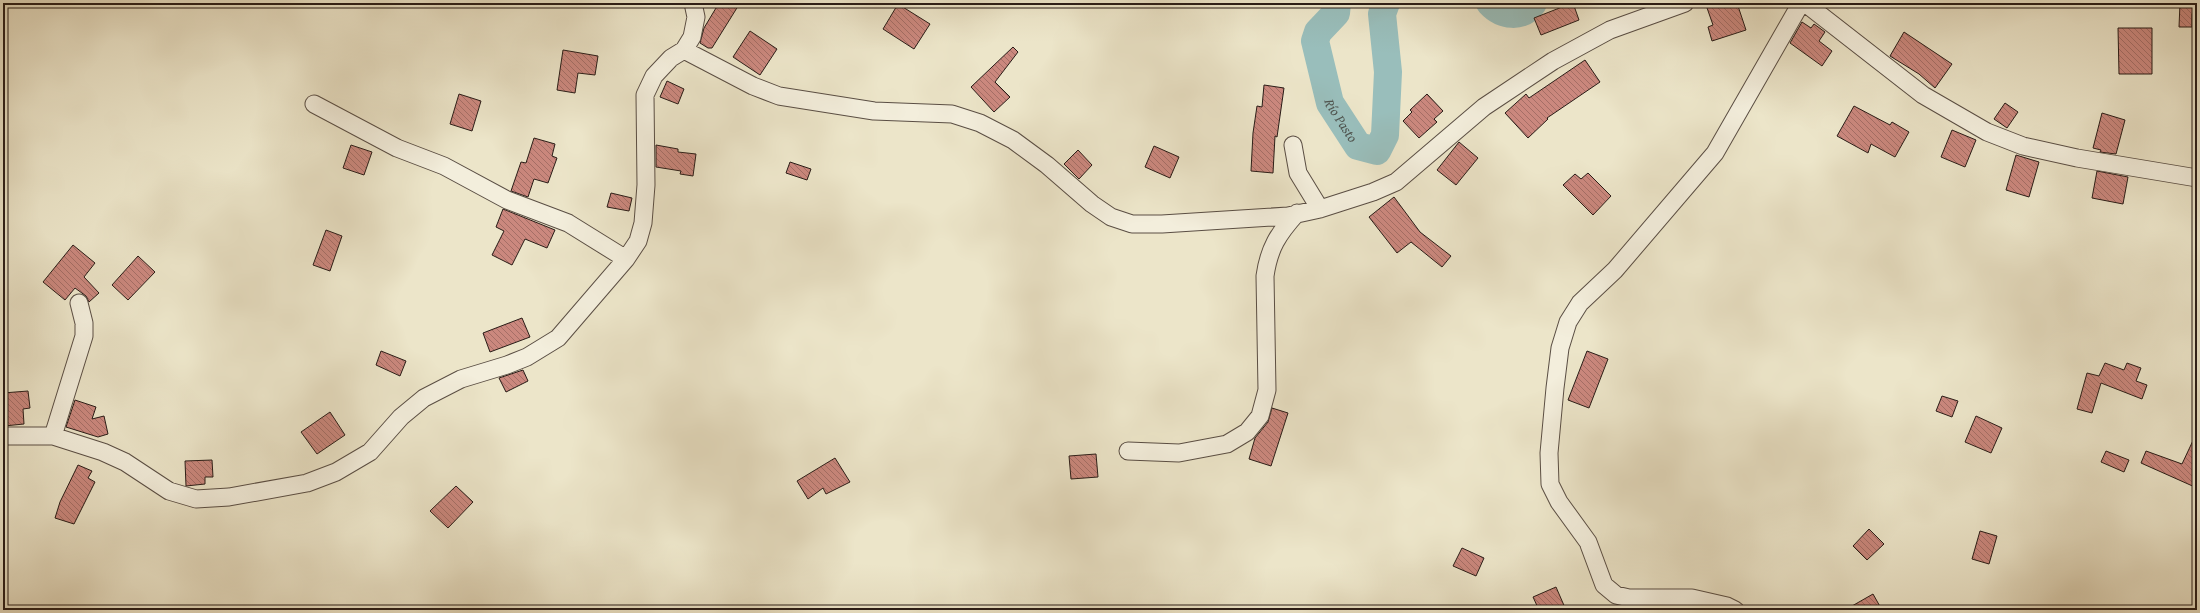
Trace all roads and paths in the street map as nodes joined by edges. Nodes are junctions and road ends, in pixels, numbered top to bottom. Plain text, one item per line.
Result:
1 (693, 3) edge
2 (1685, 3) edge
3 (1801, 3) edge
4 (1805, 3) edge
5 (684, 50) junction
6 (314, 104) dead end
7 (1293, 145) dead end
8 (2197, 178) edge
9 (1320, 208) junction
10 (1297, 214) junction
11 (626, 259) junction
12 (79, 303) dead end
13 (3, 436) edge
14 (53, 436) junction
15 (1128, 451) dead end
16 (1735, 610) edge

1 - 5 street
2 - 9 street
3 - 16 street
4 - 8 street
5 - 10 street
5 - 11 street
6 - 11 street
7 - 9 street
9 - 10 street
10 - 15 street
11 - 14 street
12 - 14 street
13 - 14 street

